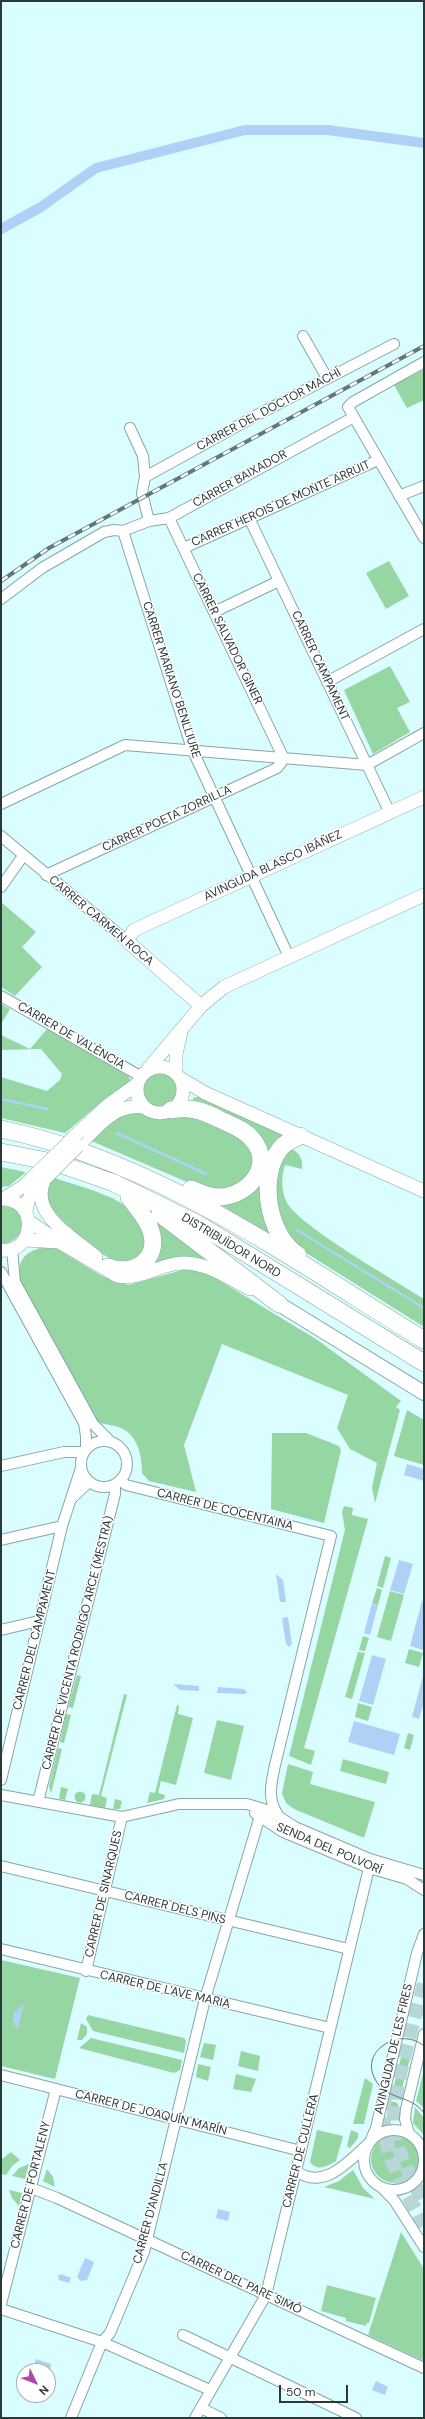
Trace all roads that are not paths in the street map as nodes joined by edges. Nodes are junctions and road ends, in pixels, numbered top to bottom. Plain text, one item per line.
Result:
1 (303, 336) dead end
2 (394, 344) dead end
3 (424, 362) edge
4 (327, 378) junction
5 (354, 417) junction
6 (130, 428) dead end
7 (378, 460) junction
8 (145, 477) junction
9 (424, 486) edge
10 (399, 496) junction
11 (169, 518) junction
12 (249, 518) junction
13 (149, 521) junction
14 (123, 531) junction
15 (424, 538) edge
16 (184, 548) junction
17 (279, 581) junction
18 (1, 599) edge
19 (214, 612) junction
20 (424, 629) edge
21 (328, 682) junction
22 (424, 733) edge
23 (192, 749) junction
24 (284, 760) junction
25 (367, 765) junction
26 (424, 797) edge
27 (214, 798) junction
28 (1, 804) edge
29 (390, 813) junction
30 (1, 836) edge
31 (23, 856) junction
32 (46, 875) junction
33 (250, 877) junction
34 (1, 887) edge
35 (424, 895) edge
36 (127, 941) junction
37 (289, 957) junction
38 (1, 996) edge
39 (201, 1006) junction
40 (182, 1029) junction
41 (178, 1075) junction
42 (141, 1077) junction
43 (205, 1093) junction
44 (176, 1104) junction
45 (143, 1107) junction
46 (1, 1129) edge
47 (83, 1134) junction
48 (300, 1136) junction
49 (1, 1152) edge
50 (93, 1156) junction
51 (28, 1158) junction
52 (40, 1177) junction
53 (424, 1191) edge
54 (129, 1197) junction
55 (2, 1199) edge
56 (28, 1216) junction
57 (25, 1240) junction
58 (59, 1242) junction
59 (7, 1250) edge
60 (90, 1260) junction
61 (108, 1267) junction
62 (1, 1272) edge
63 (346, 1292) junction
64 (279, 1304) junction
65 (424, 1340) edge
66 (424, 1363) edge
67 (418, 1389) edge
68 (424, 1396) edge
69 (110, 1441) junction
70 (85, 1451) junction
71 (1, 1466) edge
72 (81, 1468) junction
73 (89, 1482) junction
74 (118, 1482) junction
75 (69, 1500) junction
76 (62, 1526) junction
77 (1, 1540) edge
78 (39, 1621) junction
79 (1, 1630) edge
80 (1, 1780) edge
81 (1, 1795) edge
82 (38, 1802) junction
83 (236, 1803) junction
84 (278, 1815) junction
85 (260, 1816) junction
86 (122, 1817) junction
87 (1, 1866) edge
88 (369, 1868) junction
89 (424, 1875) edge
90 (104, 1890) junction
91 (424, 1890) edge
92 (228, 1921) junction
93 (424, 1934) edge
94 (1, 1949) edge
95 (349, 1949) junction
96 (86, 1971) junction
97 (205, 1999) junction
98 (330, 2028) junction
99 (424, 2034) edge
100 (1, 2075) edge
101 (56, 2089) junction
102 (176, 2118) junction
103 (409, 2134) junction
104 (369, 2143) junction
105 (300, 2151) junction
106 (423, 2166) edge
107 (296, 2171) junction
108 (424, 2178) edge
109 (376, 2184) junction
110 (31, 2188) junction
111 (147, 2240) junction
112 (424, 2248) edge
113 (266, 2295) junction
114 (1, 2304) edge
115 (1, 2309) edge
116 (183, 2335) dead end
117 (102, 2342) junction
118 (229, 2358) junction
119 (424, 2368) edge
120 (210, 2390) junction
121 (201, 2408) junction
122 (71, 2418) edge
123 (195, 2418) edge
124 (221, 2418) edge
125 (356, 2418) edge

1 - 4 street
2 - 4 street, CARRER DEL DOCTOR MACHÍ
3 - 5 street
4 - 8 street, CARRER DEL DOCTOR MACHÍ
5 - 7 street
5 - 11 street, CARRER BAIXADOR
6 - 8 street
7 - 10 street
7 - 12 street, CARRER HEROIS DE MONTE ARRUIT
8 - 13 street
9 - 10 street
10 - 15 street
11 - 13 street, CARRER BAIXADOR
11 - 16 street, CARRER SALVADOR GINER
12 - 16 street, CARRER HEROIS DE MONTE ARRUIT
12 - 17 street, CARRER CAMPAMENT
13 - 14 street, CARRER BAIXADOR
14 - 18 street, CARRER BAIXADOR
14 - 23 street, CARRER MARIANO BENLLIURE
16 - 19 street, CARRER SALVADOR GINER
17 - 19 street
17 - 21 street, CARRER CAMPAMENT
19 - 24 street, CARRER SALVADOR GINER
20 - 21 street
21 - 25 street, CARRER CAMPAMENT
22 - 25 street
23 - 24 street
23 - 27 street, CARRER MARIANO BENLLIURE
23 - 28 street
24 - 25 street
24 - 27 street, CARRER POETA ZORRILLA
25 - 29 street, CARRER CAMPAMENT
26 - 29 street, AVINGUDA BLASCO IBÁÑEZ
27 - 32 street, CARRER POETA ZORRILLA
27 - 33 street, CARRER MARIANO BENLLIURE
29 - 33 street, AVINGUDA BLASCO IBÁÑEZ
30 - 31 street, CARRER CARMEN ROCA
31 - 32 street, CARRER CARMEN ROCA
31 - 34 street
32 - 36 street, CARRER CARMEN ROCA
33 - 36 street, AVINGUDA BLASCO IBÁÑEZ
33 - 37 street, CARRER MARIANO BENLLIURE
35 - 37 street
36 - 39 street, CARRER CARMEN ROCA
37 - 39 street
38 - 42 street, CARRER DE VALÈNCIA
39 - 40 street
40 - 41 street
40 - 42 street
41 - 42 street
41 - 43 street
41 - 44 street
42 - 45 street
42 - 47 street
43 - 44 street
43 - 48 street
44 - 45 street
44 - 50 highway
45 - 47 street
46 - 50 highway, DISTRIBUÏDOR NORD
47 - 52 street, bridge
47 - 52 street, bridge
48 - 53 street
48 - 63 highway
49 - 51 highway, DISTRIBUÏDOR NORD
50 - 63 highway, DISTRIBUÏDOR NORD
51 - 54 highway
51 - 66 highway, DISTRIBUÏDOR NORD
52 - 55 street
52 - 56 street
52 - 61 street
54 - 61 highway
54 - 64 highway
55 - 56 street
56 - 57 street
56 - 58 street
57 - 58 street
57 - 59 street
58 - 60 street
59 - 69 street
60 - 61 street
60 - 64 street
62 - 70 street
63 - 65 highway, DISTRIBUÏDOR NORD
64 - 67 main road
67 - 68 main road
69 - 70 street
69 - 74 street
70 - 71 street
70 - 72 street
72 - 73 street
72 - 75 street, CARRER DEL CAMPAMENT
73 - 74 street
73 - 75 street
74 - 82 street, CARRER DE VICENTA RODRIGO ARCE (MESTRA)
74 - 84 street, CARRER DE COCENTAINA
75 - 76 street, CARRER DEL CAMPAMENT
76 - 77 street
76 - 78 street, CARRER DEL CAMPAMENT
78 - 79 street
78 - 80 street, CARRER DEL CAMPAMENT
81 - 82 street, SENDA DEL POLVORÍ
82 - 86 street, SENDA DEL POLVORÍ
83 - 84 street, SENDA DEL POLVORÍ
83 - 85 street, SENDA DEL POLVORÍ
83 - 86 street, SENDA DEL POLVORÍ
84 - 89 street, SENDA DEL POLVORÍ
85 - 88 street, SENDA DEL POLVORÍ
85 - 92 street, CARRER D'ANDILLA
86 - 90 street, CARRER DE SINARQUES
87 - 90 street, CARRER DELS PINS
88 - 91 street, SENDA DEL POLVORÍ
88 - 95 street, CARRER DE CULLERA
90 - 92 street, CARRER DELS PINS
90 - 96 street, CARRER DE SINARQUES
92 - 95 street, CARRER DELS PINS
92 - 97 street, CARRER D'ANDILLA
93 - 104 street, AVINGUDA DE LES FIRES
94 - 96 street, CARRER DE L'AVE MARIA
95 - 98 street, CARRER DE CULLERA
96 - 97 street, CARRER DE L'AVE MARIA
97 - 98 street, CARRER DE L'AVE MARIA
97 - 102 street, CARRER D'ANDILLA
98 - 105 street, CARRER DE CULLERA
99 - 103 street
100 - 101 street, CARRER DE JOAQUÍN MARÍN
101 - 102 street, CARRER DE JOAQUÍN MARÍN
101 - 110 street, CARRER DE FORTALENY
102 - 105 street, CARRER DE JOAQUÍN MARÍN
102 - 111 street, CARRER D'ANDILLA
103 - 104 street
103 - 106 street
104 - 107 street
104 - 109 street
105 - 107 street, CARRER DE CULLERA
106 - 108 street
106 - 109 street
107 - 113 street, CARRER DE CULLERA
109 - 112 street
110 - 111 street, CARRER DEL PARE SIMÓ
110 - 114 street, CARRER DE FORTALENY
111 - 113 street, CARRER DEL PARE SIMÓ
111 - 117 street, CARRER D'ANDILLA
113 - 118 street, CARRER DE CULLERA
113 - 119 street, CARRER DEL PARE SIMÓ
115 - 117 street
116 - 118 street
117 - 120 street
117 - 122 street, CARRER D'ANDILLA
118 - 120 street, CARRER DE CULLERA
118 - 125 street
120 - 121 street, CARRER DE CULLERA
121 - 123 street, CARRER DE CULLERA
121 - 124 street

